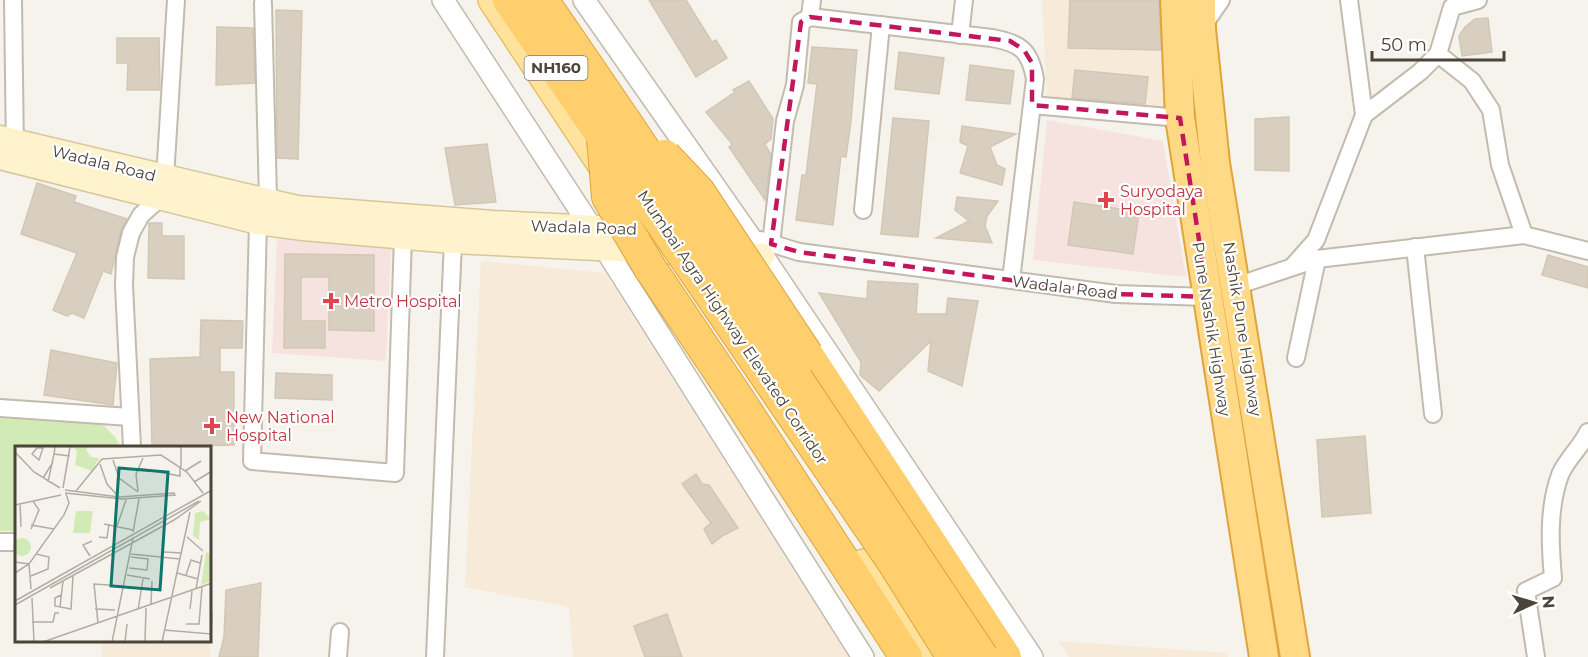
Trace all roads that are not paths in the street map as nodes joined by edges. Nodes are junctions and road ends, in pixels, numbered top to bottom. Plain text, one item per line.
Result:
1 (13, 0) edge
2 (176, 0) edge
3 (443, 0) edge
4 (492, 0) edge
5 (509, 0) edge
6 (543, 0) edge
7 (560, 0) edge
8 (584, 0) edge
9 (964, 0) edge
10 (1175, 0) edge
11 (1201, 0) edge
12 (1221, 0) edge
13 (1349, 0) edge
14 (1478, 0) edge
15 (263, 3) dead end
16 (1447, 4) edge
17 (811, 8) edge
18 (881, 25) junction
19 (1201, 29) junction
20 (960, 35) junction
21 (1438, 54) junction
22 (1032, 105) junction
23 (1364, 115) junction
24 (1180, 118) junction
25 (613, 128) junction
26 (8, 149) edge
27 (162, 188) junction
28 (268, 199) junction
29 (863, 210) dead end
30 (258, 222) junction
31 (592, 228) junction
32 (644, 230) junction
33 (1524, 235) junction
34 (403, 237) junction
35 (453, 241) junction
36 (721, 243) junction
37 (761, 246) junction
38 (1415, 247) junction
39 (606, 250) junction
40 (1588, 251) edge
41 (659, 253) junction
42 (1317, 259) junction
43 (1291, 269) junction
44 (1011, 280) junction
45 (1236, 286) junction
46 (1208, 297) junction
47 (1296, 358) dead end
48 (0, 408) edge
49 (1433, 414) dead end
50 (130, 417) junction
51 (1588, 432) edge
52 (132, 446) edge
53 (340, 632) dead end
54 (338, 657) edge
55 (435, 657) edge
56 (863, 657) edge
57 (906, 657) edge
58 (925, 657) edge
59 (953, 657) edge
60 (982, 657) edge
61 (993, 657) edge
62 (1005, 657) edge
63 (1032, 657) edge
64 (1264, 657) edge
65 (1295, 657) edge
66 (1536, 657) edge

1 - 26 street
2 - 27 street
3 - 31 street
4 - 32 main road
5 - 25 highway, Mumbai Agra Highway Elevated Corridor / NH160
6 - 25 highway, Mumbai Agra Highway Elevated Corridor / NH160
7 - 36 main road
8 - 37 street
9 - 20 street
10 - 24 highway, Pune Nashik Highway
11 - 19 highway, Nashik Pune Highway
12 - 19 street
13 - 23 street
14 - 16 street
15 - 28 street
16 - 21 street
17 - 18 street
17 - 37 street
18 - 20 street
18 - 29 street
19 - 45 highway, Nashik Pune Highway
20 - 22 street
21 - 23 street
21 - 33 street
22 - 24 street
22 - 44 street
23 - 43 street
24 - 46 highway, Pune Nashik Highway
25 - 57 highway, bridge
25 - 59 highway, Mumbai Agra Highway Elevated Corridor, bridge
25 - 60 highway, Mumbai Agra Highway Elevated Corridor, bridge
25 - 62 highway, bridge
26 - 27 main road, Wadala Road
27 - 28 main road, Wadala Road
27 - 30 main road, Wadala Road
27 - 50 street
28 - 31 main road, Wadala Road
30 - 34 main road, Wadala Road
30 - 34 street
31 - 32 main road, Wadala Road
31 - 39 street
32 - 36 main road, Wadala Road
32 - 41 main road
33 - 38 street
33 - 40 street
34 - 35 main road, Wadala Road
35 - 39 main road, Wadala Road
35 - 55 street
36 - 37 main road, Wadala Road
36 - 41 main road, Wadala Road
36 - 61 main road
37 - 44 street, Wadala Road
37 - 63 street
38 - 42 street
38 - 49 street
39 - 41 main road, Wadala Road
39 - 56 street
41 - 58 main road
42 - 43 street
42 - 47 street
43 - 45 street
44 - 46 street, Wadala Road
45 - 65 highway, Nashik Pune Highway
46 - 64 highway, Pune Nashik Highway
48 - 50 street
50 - 52 street
51 - 66 street
53 - 54 street

